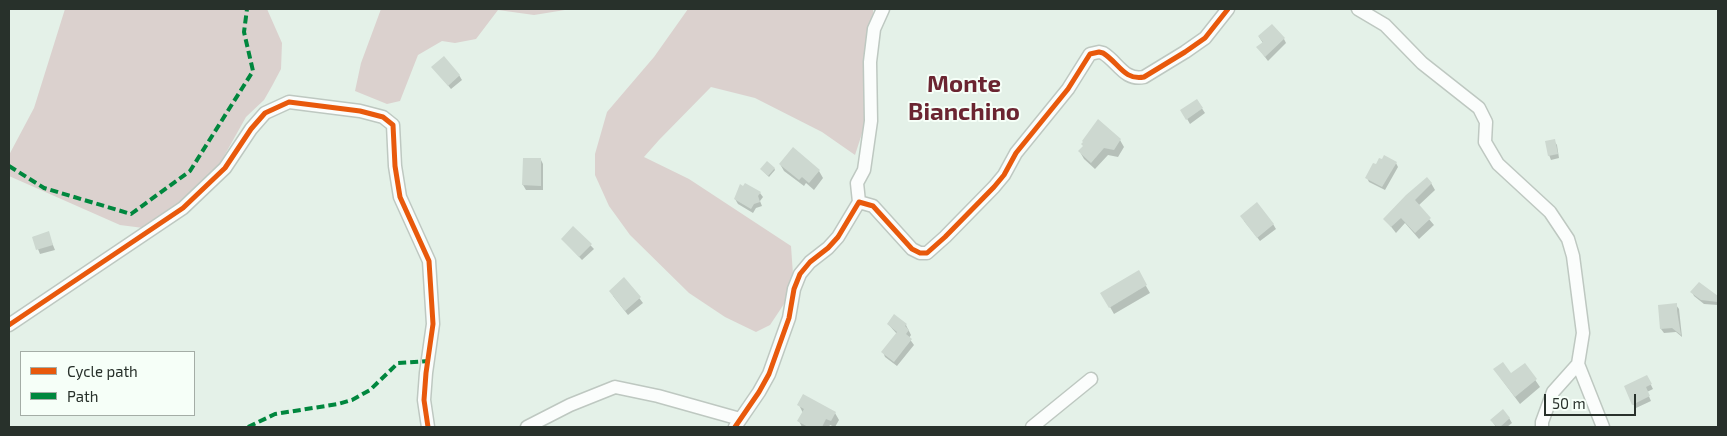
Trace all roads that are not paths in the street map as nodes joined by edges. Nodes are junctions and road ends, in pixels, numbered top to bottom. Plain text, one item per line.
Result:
1 (883, 9) edge
2 (1228, 9) edge
3 (1358, 9) edge
4 (860, 202) junction
5 (9, 325) edge
6 (1578, 364) junction
7 (1091, 379) dead end
8 (738, 423) edge
9 (428, 427) edge
10 (527, 427) edge
11 (1032, 427) edge
12 (1542, 427) edge
13 (1604, 427) edge

1 - 4 street
2 - 4 street
3 - 6 street
4 - 8 street
5 - 9 street
6 - 12 street
6 - 13 street
7 - 11 street
8 - 10 street

